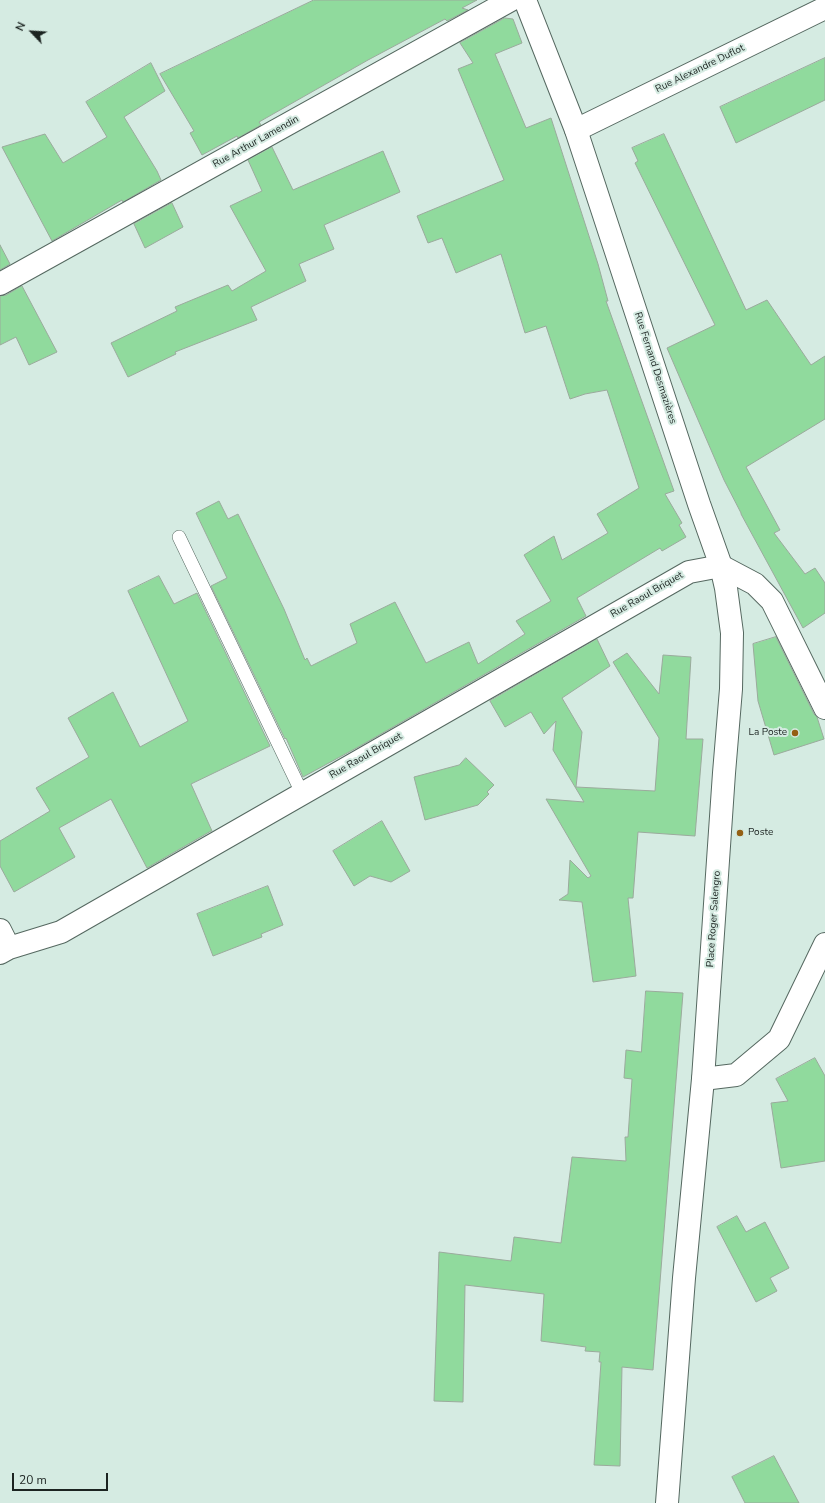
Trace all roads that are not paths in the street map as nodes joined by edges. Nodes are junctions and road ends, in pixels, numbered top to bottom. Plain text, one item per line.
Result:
1 (511, 0) edge
2 (525, 0) edge
3 (825, 8) edge
4 (576, 130) junction
5 (0, 284) edge
6 (179, 537) dead end
7 (721, 566) junction
8 (825, 708) edge
9 (302, 793) junction
10 (3, 944) edge
11 (825, 944) edge
12 (703, 1079) junction
13 (667, 1503) edge

1 - 5 street, Rue Arthur Lamendin
2 - 4 street, Rue Fernand Desmazières
3 - 4 street, Rue Alexandre Duflot
4 - 7 street, Rue Fernand Desmazières
6 - 9 lane
7 - 8 street
7 - 9 street, Rue Raoul Briquet
7 - 12 street, Place Roger Salengro
9 - 10 street, Rue Raoul Briquet
11 - 12 street
12 - 13 street, Place Roger Salengro

